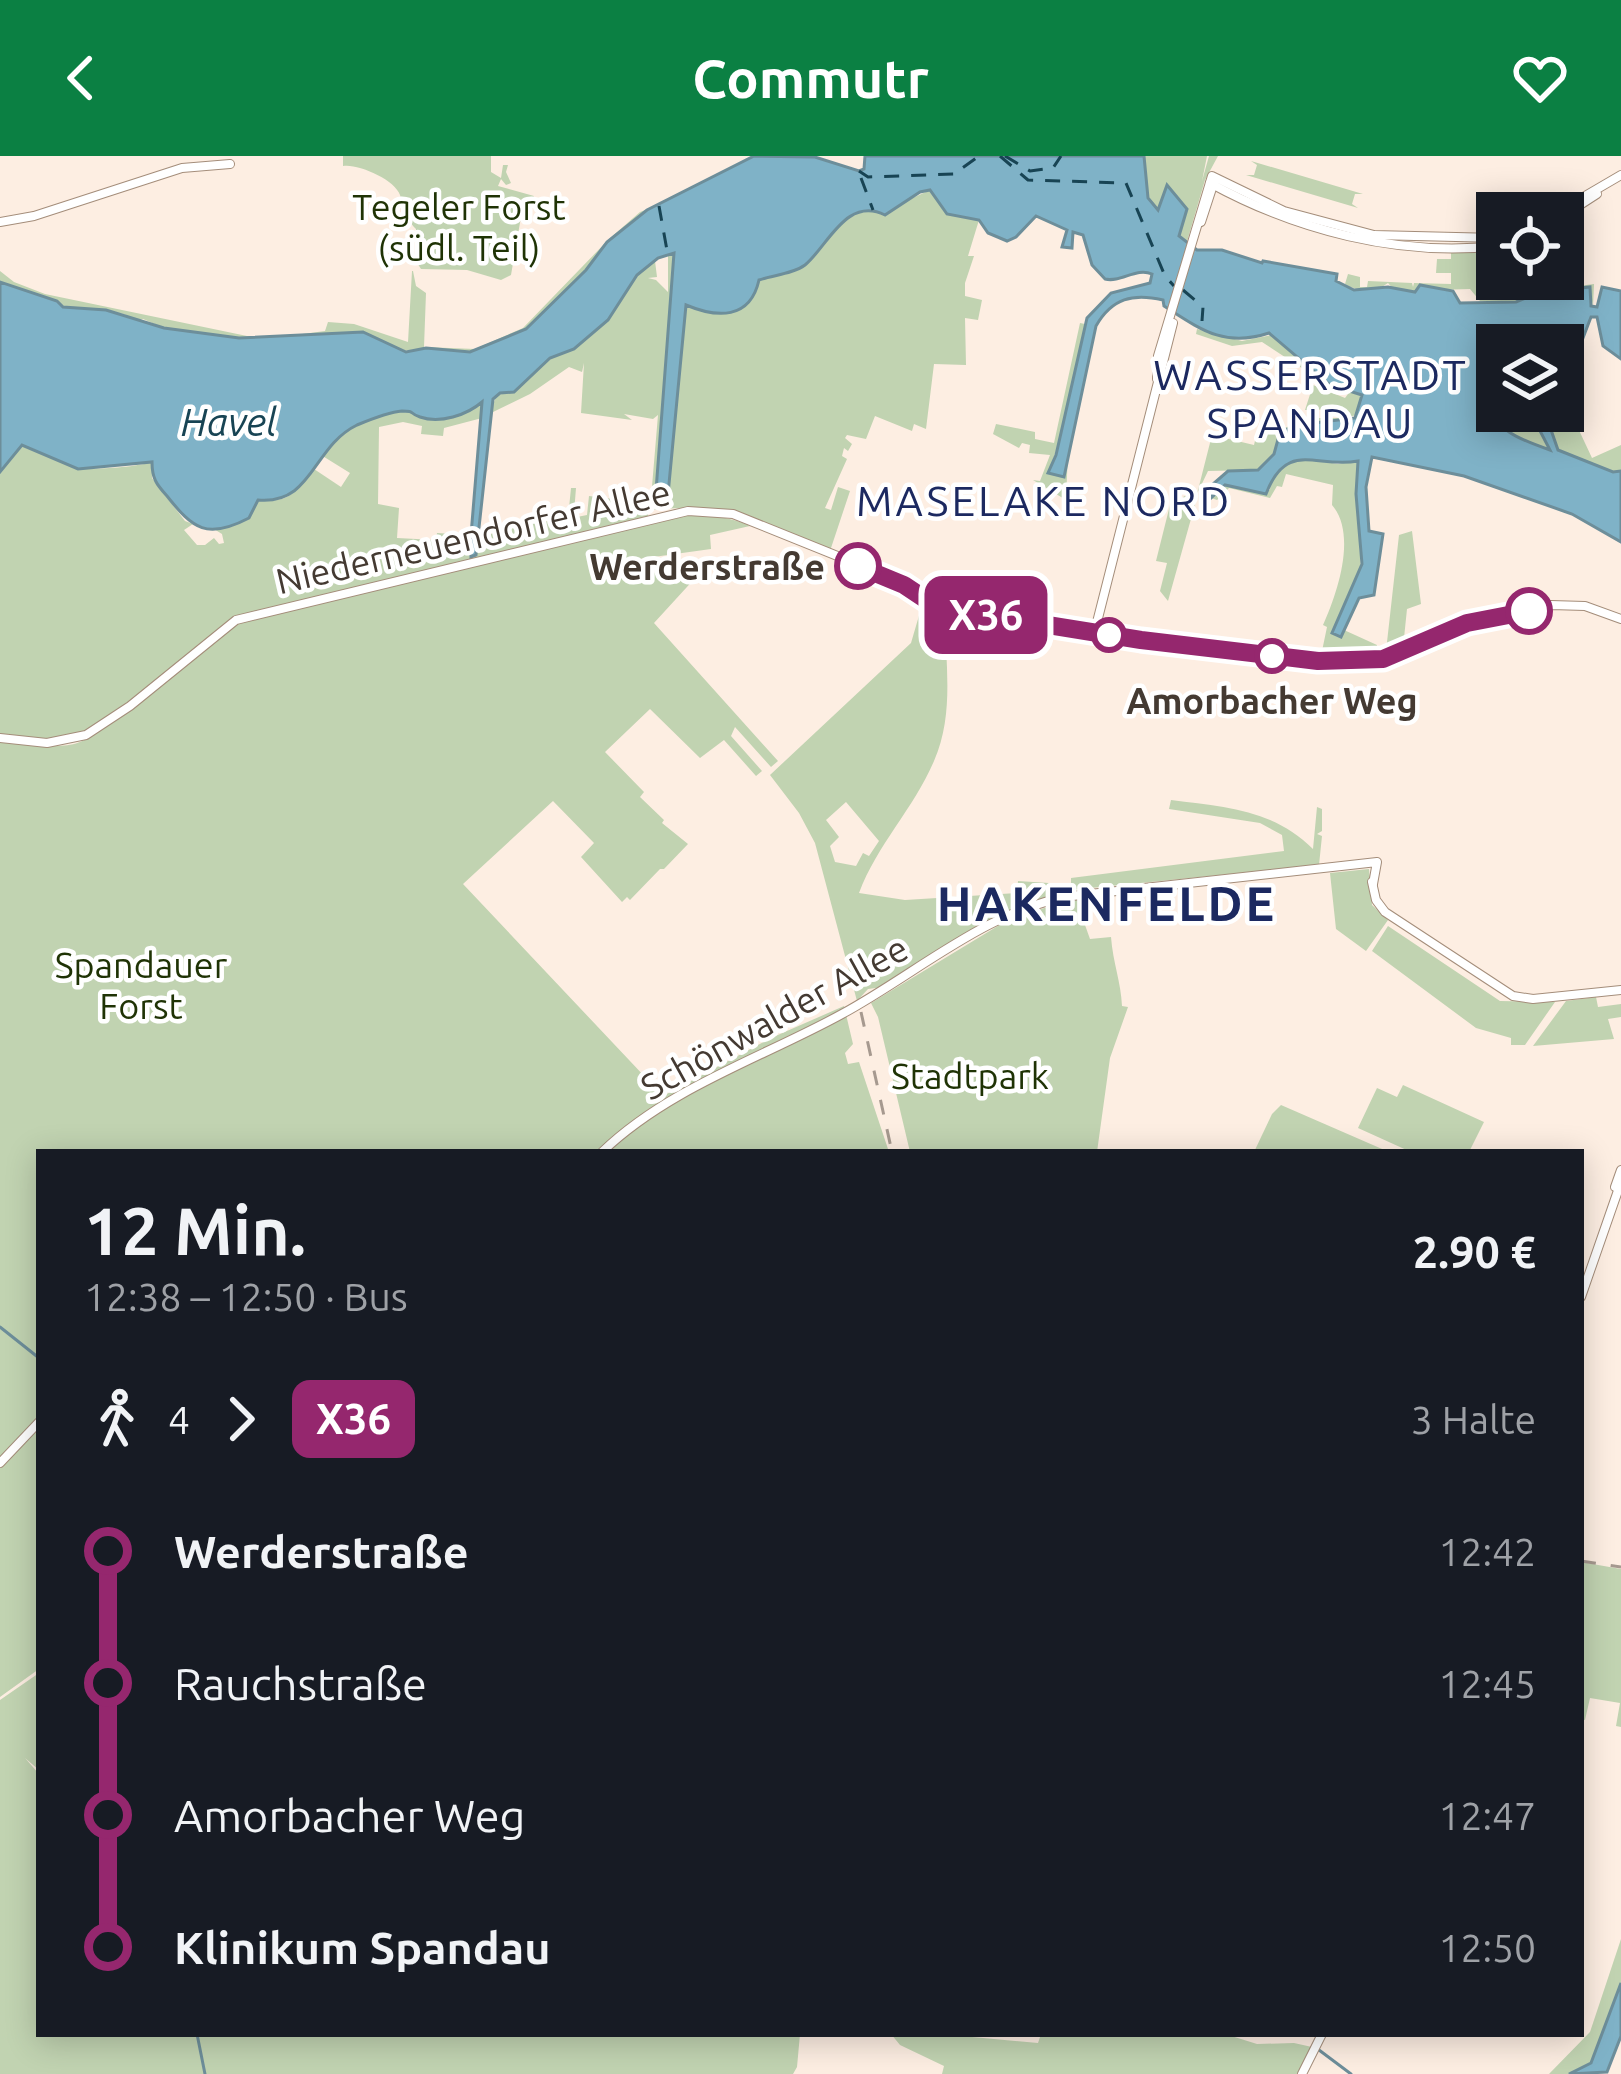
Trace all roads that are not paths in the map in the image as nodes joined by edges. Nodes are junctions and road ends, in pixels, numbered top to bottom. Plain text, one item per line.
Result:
1 (226, 160) edge
2 (1616, 178) edge
3 (1584, 200) edge
4 (0, 222) edge
5 (1476, 241) edge
6 (1621, 619) edge
7 (1093, 631) junction
8 (0, 738) edge
9 (1621, 990) edge
10 (606, 1149) edge
11 (1621, 1170) edge
12 (1621, 1182) edge
13 (1584, 1275) edge
14 (1584, 1288) edge
15 (36, 1425) edge
16 (0, 1463) edge
17 (1320, 2037) edge
18 (1304, 2070) edge

1 - 4 main road
2 - 3 main road
5 - 7 main road
6 - 7 main road, Niederneuendorfer Allee
7 - 8 main road, Niederneuendorfer Allee
9 - 10 main road, Schönwalder Allee
11 - 13 main road
12 - 14 main road
15 - 16 main road
17 - 18 main road

